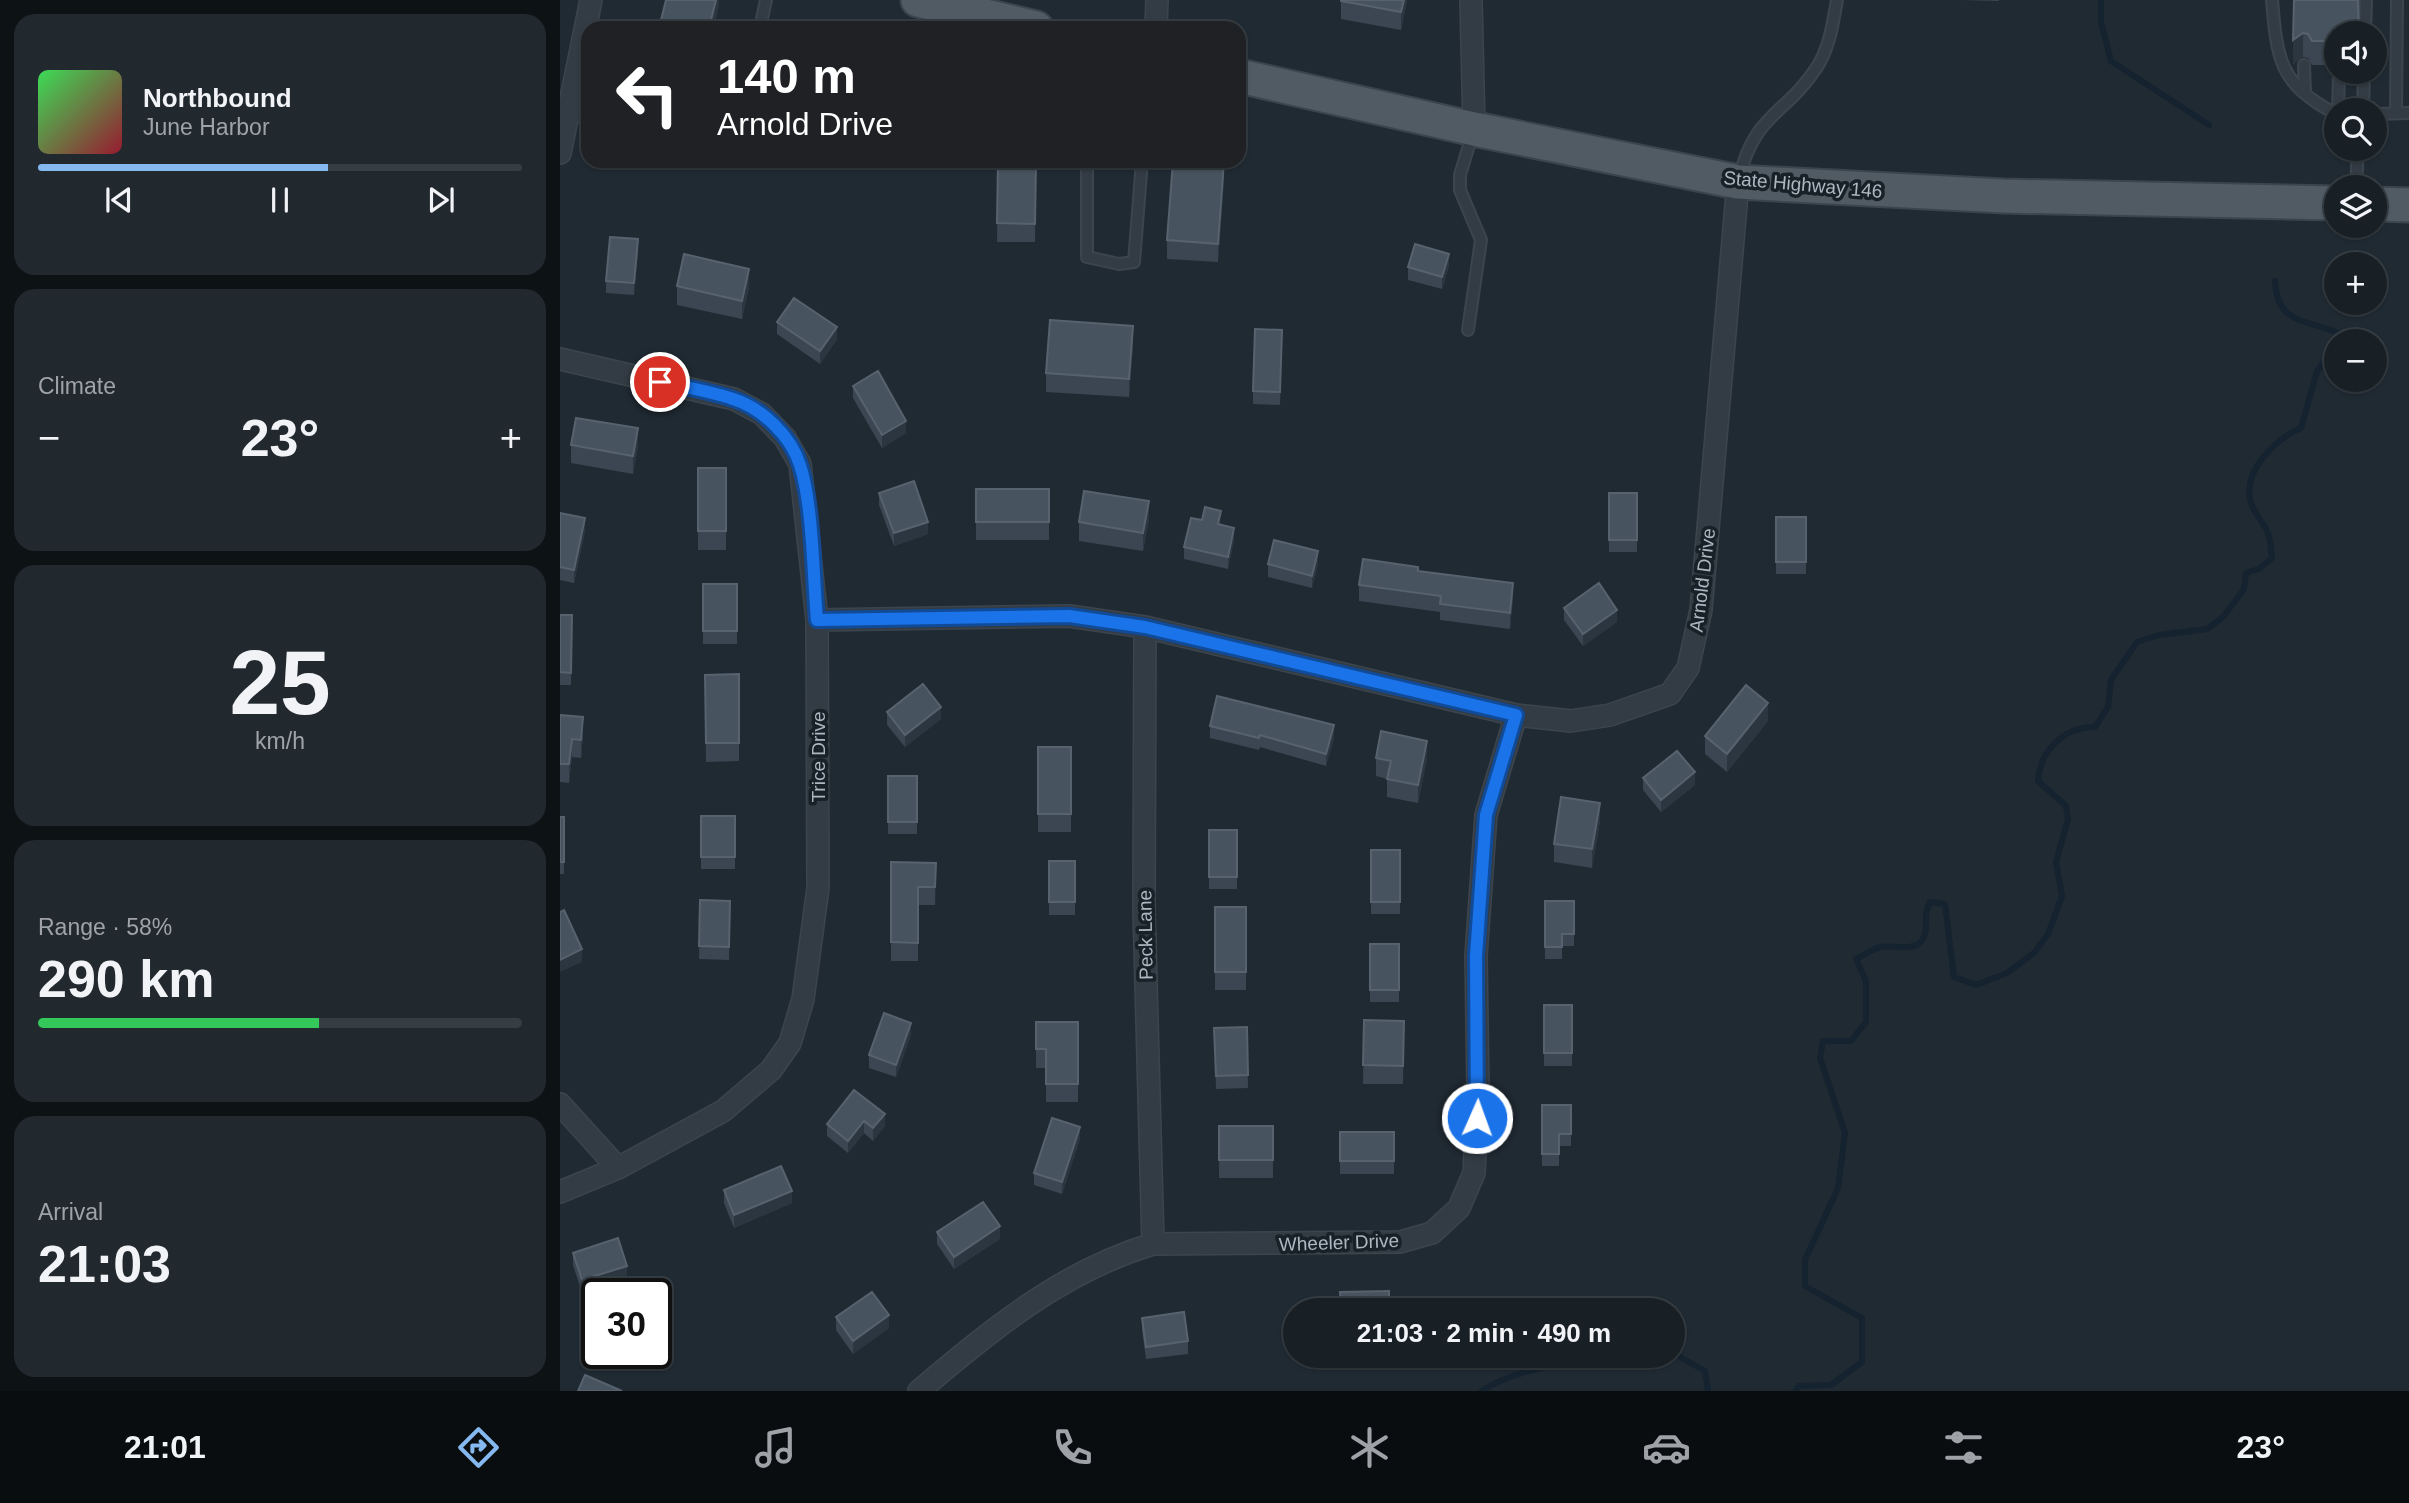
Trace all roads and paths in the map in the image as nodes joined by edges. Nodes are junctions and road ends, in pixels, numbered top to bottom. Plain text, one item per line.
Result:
1 (591, 0) edge
2 (766, 0) edge
3 (1157, 0) edge
4 (1472, 0) edge
5 (1837, 0) edge
6 (2272, 0) edge
7 (2366, 0) edge
8 (2397, 0) edge
9 (929, 1) edge
10 (589, 21) edge
11 (762, 21) edge
12 (1009, 21) edge
13 (1156, 21) edge
14 (2365, 21) edge
15 (2397, 24) junction
16 (2409, 24) edge
17 (2304, 65) dead end
18 (1246, 78) edge
19 (581, 89) edge
20 (2305, 93) junction
21 (2324, 104) edge
22 (2387, 113) edge
23 (2396, 113) junction
24 (2409, 113) edge
25 (578, 116) edge
26 (1474, 129) junction
27 (560, 153) edge
28 (1087, 168) edge
29 (1142, 168) edge
30 (1738, 182) junction
31 (2324, 203) edge
32 (2387, 204) edge
33 (2409, 205) edge
34 (1468, 330) dead end
35 (560, 359) edge
36 (817, 620) junction
37 (1145, 627) junction
38 (1516, 715) junction
39 (560, 1104) edge
40 (618, 1168) junction
41 (560, 1192) edge
42 (1153, 1244) junction
43 (919, 1391) edge

1 - 10 street
2 - 11 lane
3 - 13 street
4 - 26 street
5 - 30 lane
6 - 20 lane
7 - 14 lane
8 - 15 lane
9 - 12 main road
15 - 16 lane
15 - 23 lane
17 - 20 lane
18 - 26 main road, State Highway 146
19 - 25 street
20 - 21 lane
22 - 23 lane
23 - 24 lane
25 - 27 street
26 - 30 main road, State Highway 146
26 - 34 lane
28 - 29 lane
30 - 31 main road, State Highway 146
30 - 38 street, Arnold Drive
32 - 33 main road
35 - 36 street, Trice Drive
36 - 37 street, Arnold Drive
36 - 40 street, Trice Drive
37 - 38 street, Arnold Drive
37 - 42 street, Peck Lane
38 - 42 street, Wheeler Drive
39 - 40 street
40 - 41 street, Trice Drive
42 - 43 street, Wheeler Drive

